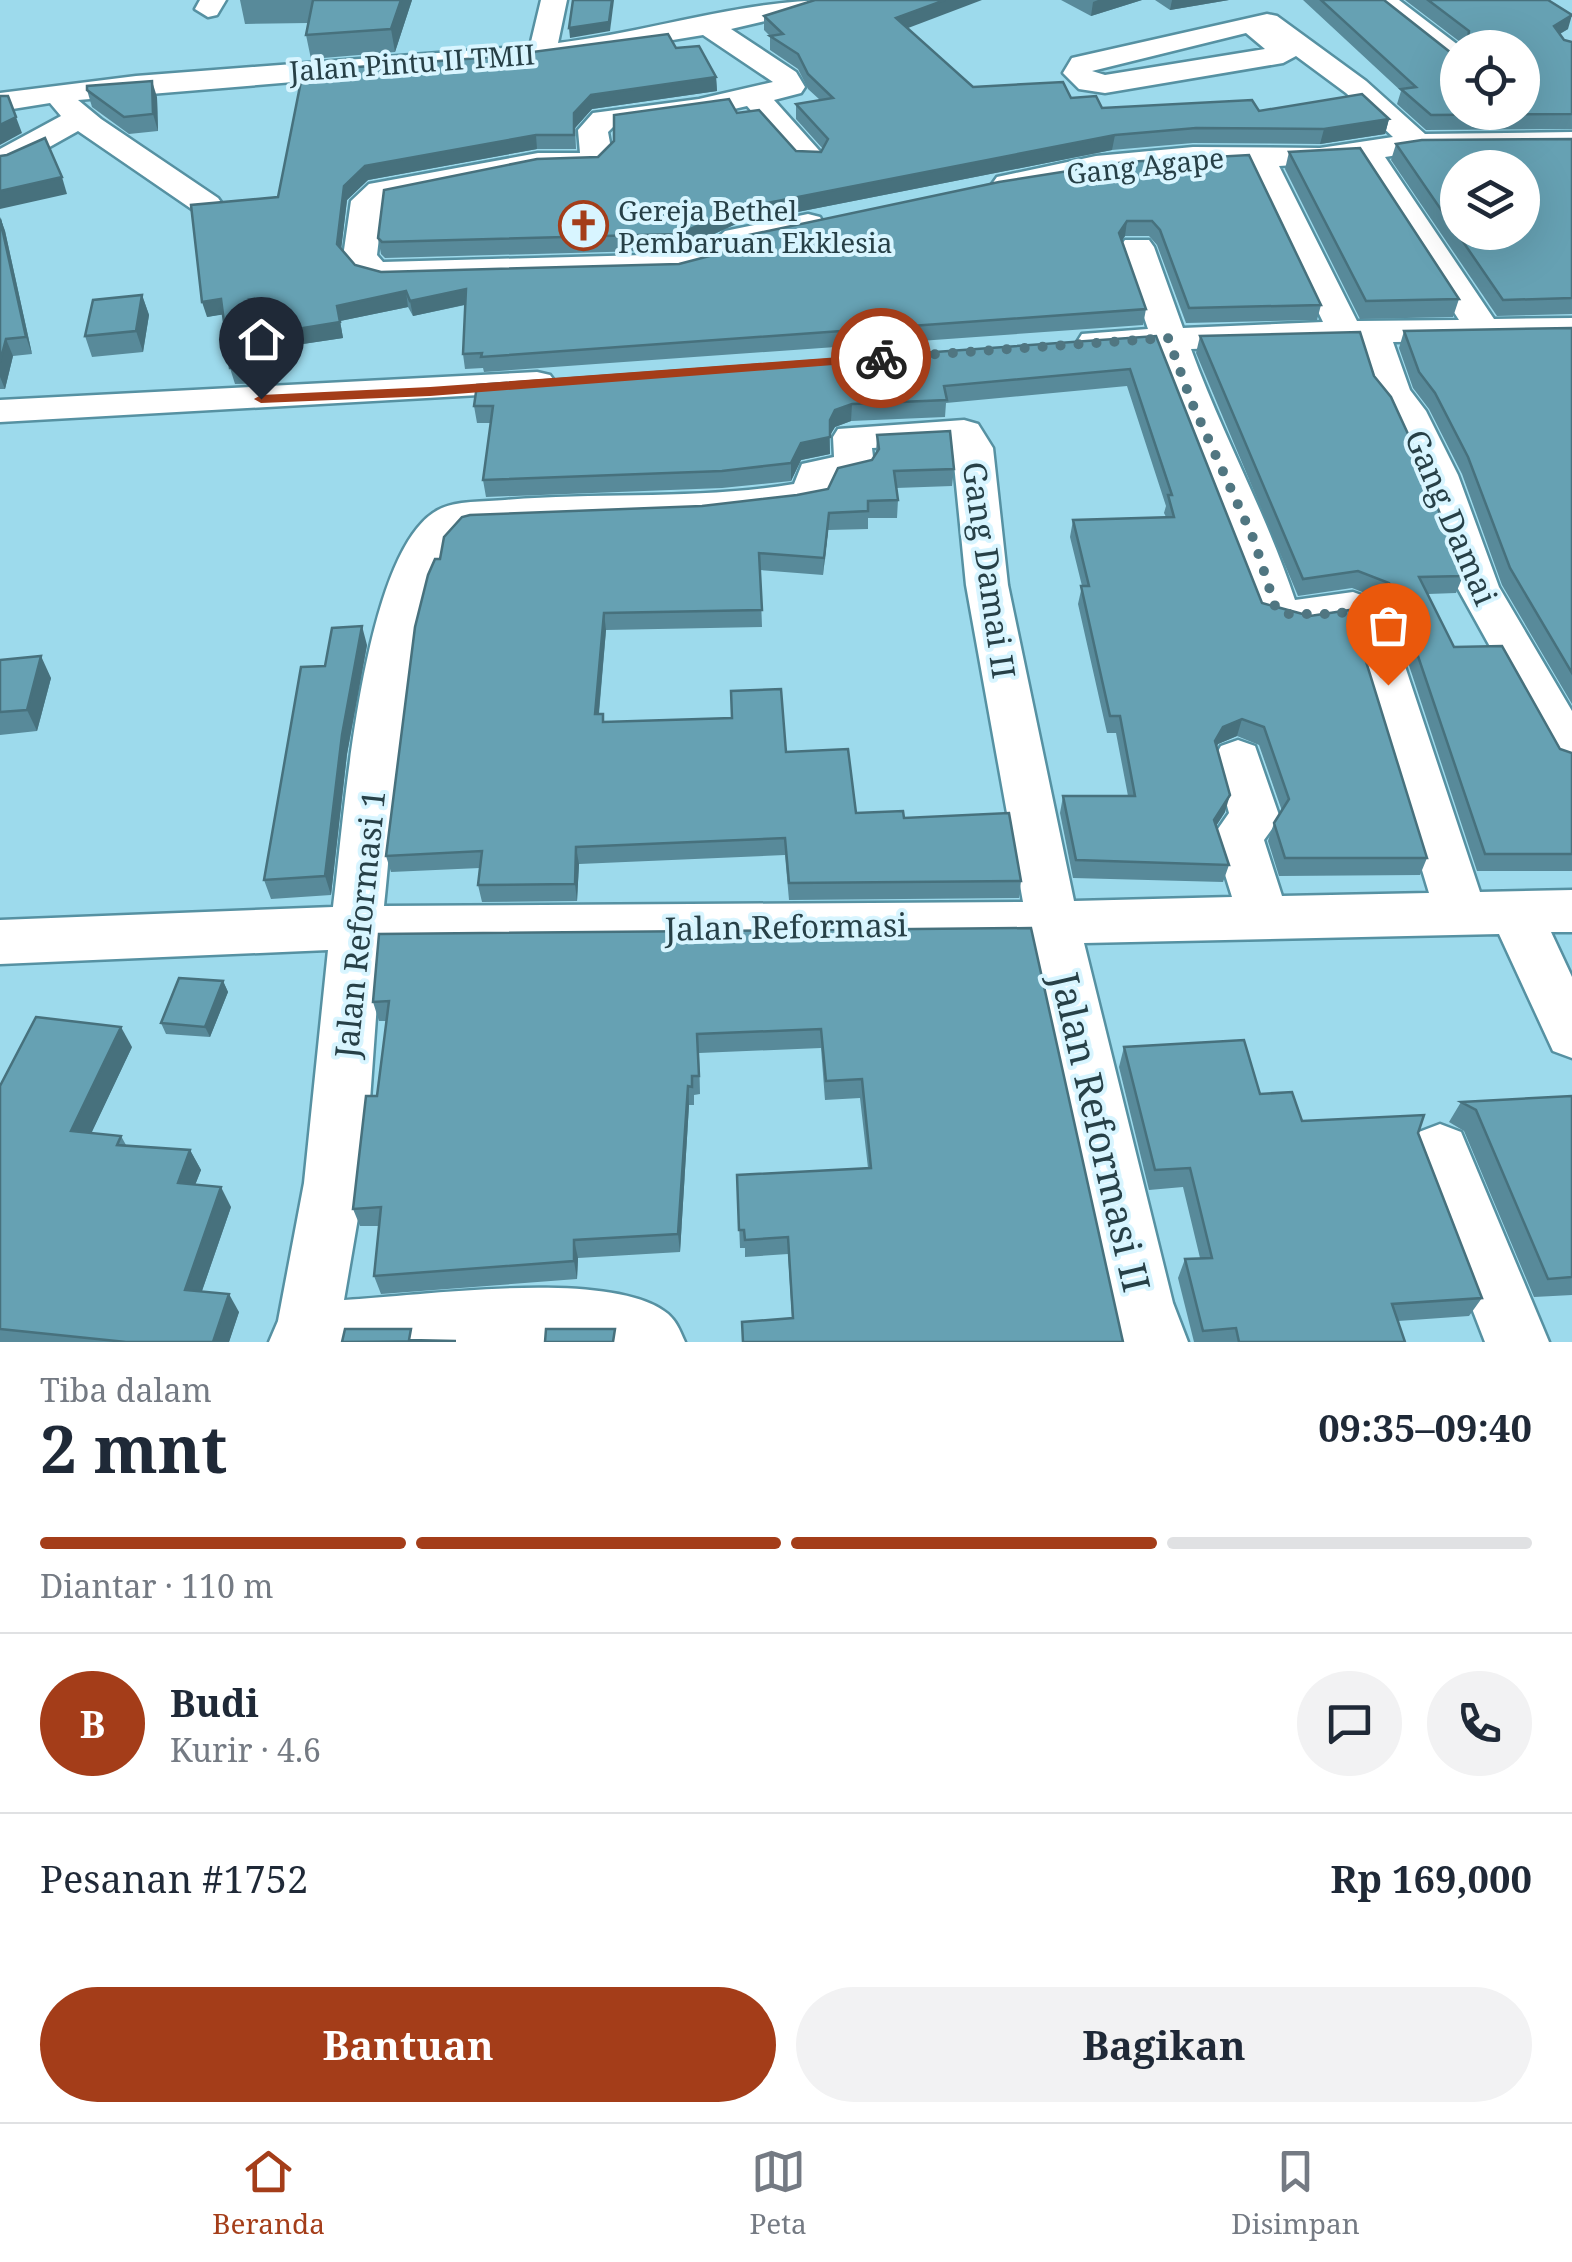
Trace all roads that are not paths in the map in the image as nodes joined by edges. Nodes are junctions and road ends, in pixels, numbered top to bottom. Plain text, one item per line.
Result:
1 (554, 0) edge
2 (821, 0) edge
3 (1382, 0) edge
4 (1250, 13) edge
5 (710, 27) junction
6 (1440, 44) edge
7 (542, 53) junction
8 (56, 93) junction
9 (756, 98) junction
10 (0, 102) edge
11 (78, 120) junction
12 (1519, 130) edge
13 (1572, 140) edge
14 (1528, 141) junction
15 (1417, 143) junction
16 (1365, 149) junction
17 (810, 157) edge
18 (1259, 157) junction
19 (1, 162) edge
20 (980, 190) edge
21 (207, 205) edge
22 (830, 220) edge
23 (1137, 248) dead end
24 (1572, 328) edge
25 (1484, 331) junction
26 (1358, 332) junction
27 (1168, 338) junction
28 (1061, 344) edge
29 (563, 382) edge
30 (0, 411) edge
31 (442, 524) joint
32 (1572, 752) edge
33 (1238, 758) dead end
34 (1572, 911) edge
35 (1461, 912) junction
36 (1515, 912) junction
37 (1263, 916) junction
38 (1052, 920) junction
39 (356, 927) junction
40 (0, 942) edge
41 (1572, 1034) edge
42 (1440, 1152) dead end
43 (304, 1338) edge
44 (653, 1342) edge
45 (1156, 1342) edge
46 (1517, 1342) edge

1 - 7 street
2 - 5 street, Jalan Pintu II TMII
3 - 6 street
4 - 4 street
4 - 15 street
5 - 7 street, Jalan Pintu II TMII
5 - 9 street
7 - 8 street, Jalan Pintu II TMII
8 - 10 street, Jalan Pintu II TMII
8 - 11 street
9 - 17 street
9 - 22 street
11 - 19 street
11 - 21 street
12 - 14 street
13 - 14 street, Gang Agape
14 - 15 street, Gang Agape
15 - 16 street, Gang Agape
16 - 18 street, Gang Agape
16 - 25 street
18 - 20 street, Gang Agape
18 - 26 street, Gang Agape
23 - 27 street
24 - 25 street
25 - 26 street
26 - 27 street
26 - 32 street, Gang Damai
27 - 28 street
27 - 35 street
29 - 30 street
31 - 38 street, Gang Damai II
31 - 39 street, Jalan Reformasi 1
33 - 37 street
34 - 36 street, Jalan Reformasi
35 - 36 street, Jalan Reformasi
35 - 37 street, Jalan Reformasi
36 - 41 street
37 - 38 street, Jalan Reformasi
38 - 39 street, Jalan Reformasi
38 - 45 street, Jalan Reformasi II
39 - 40 street, Jalan Reformasi
39 - 43 street, Jalan Reformasi 1
42 - 46 street
43 - 44 street

